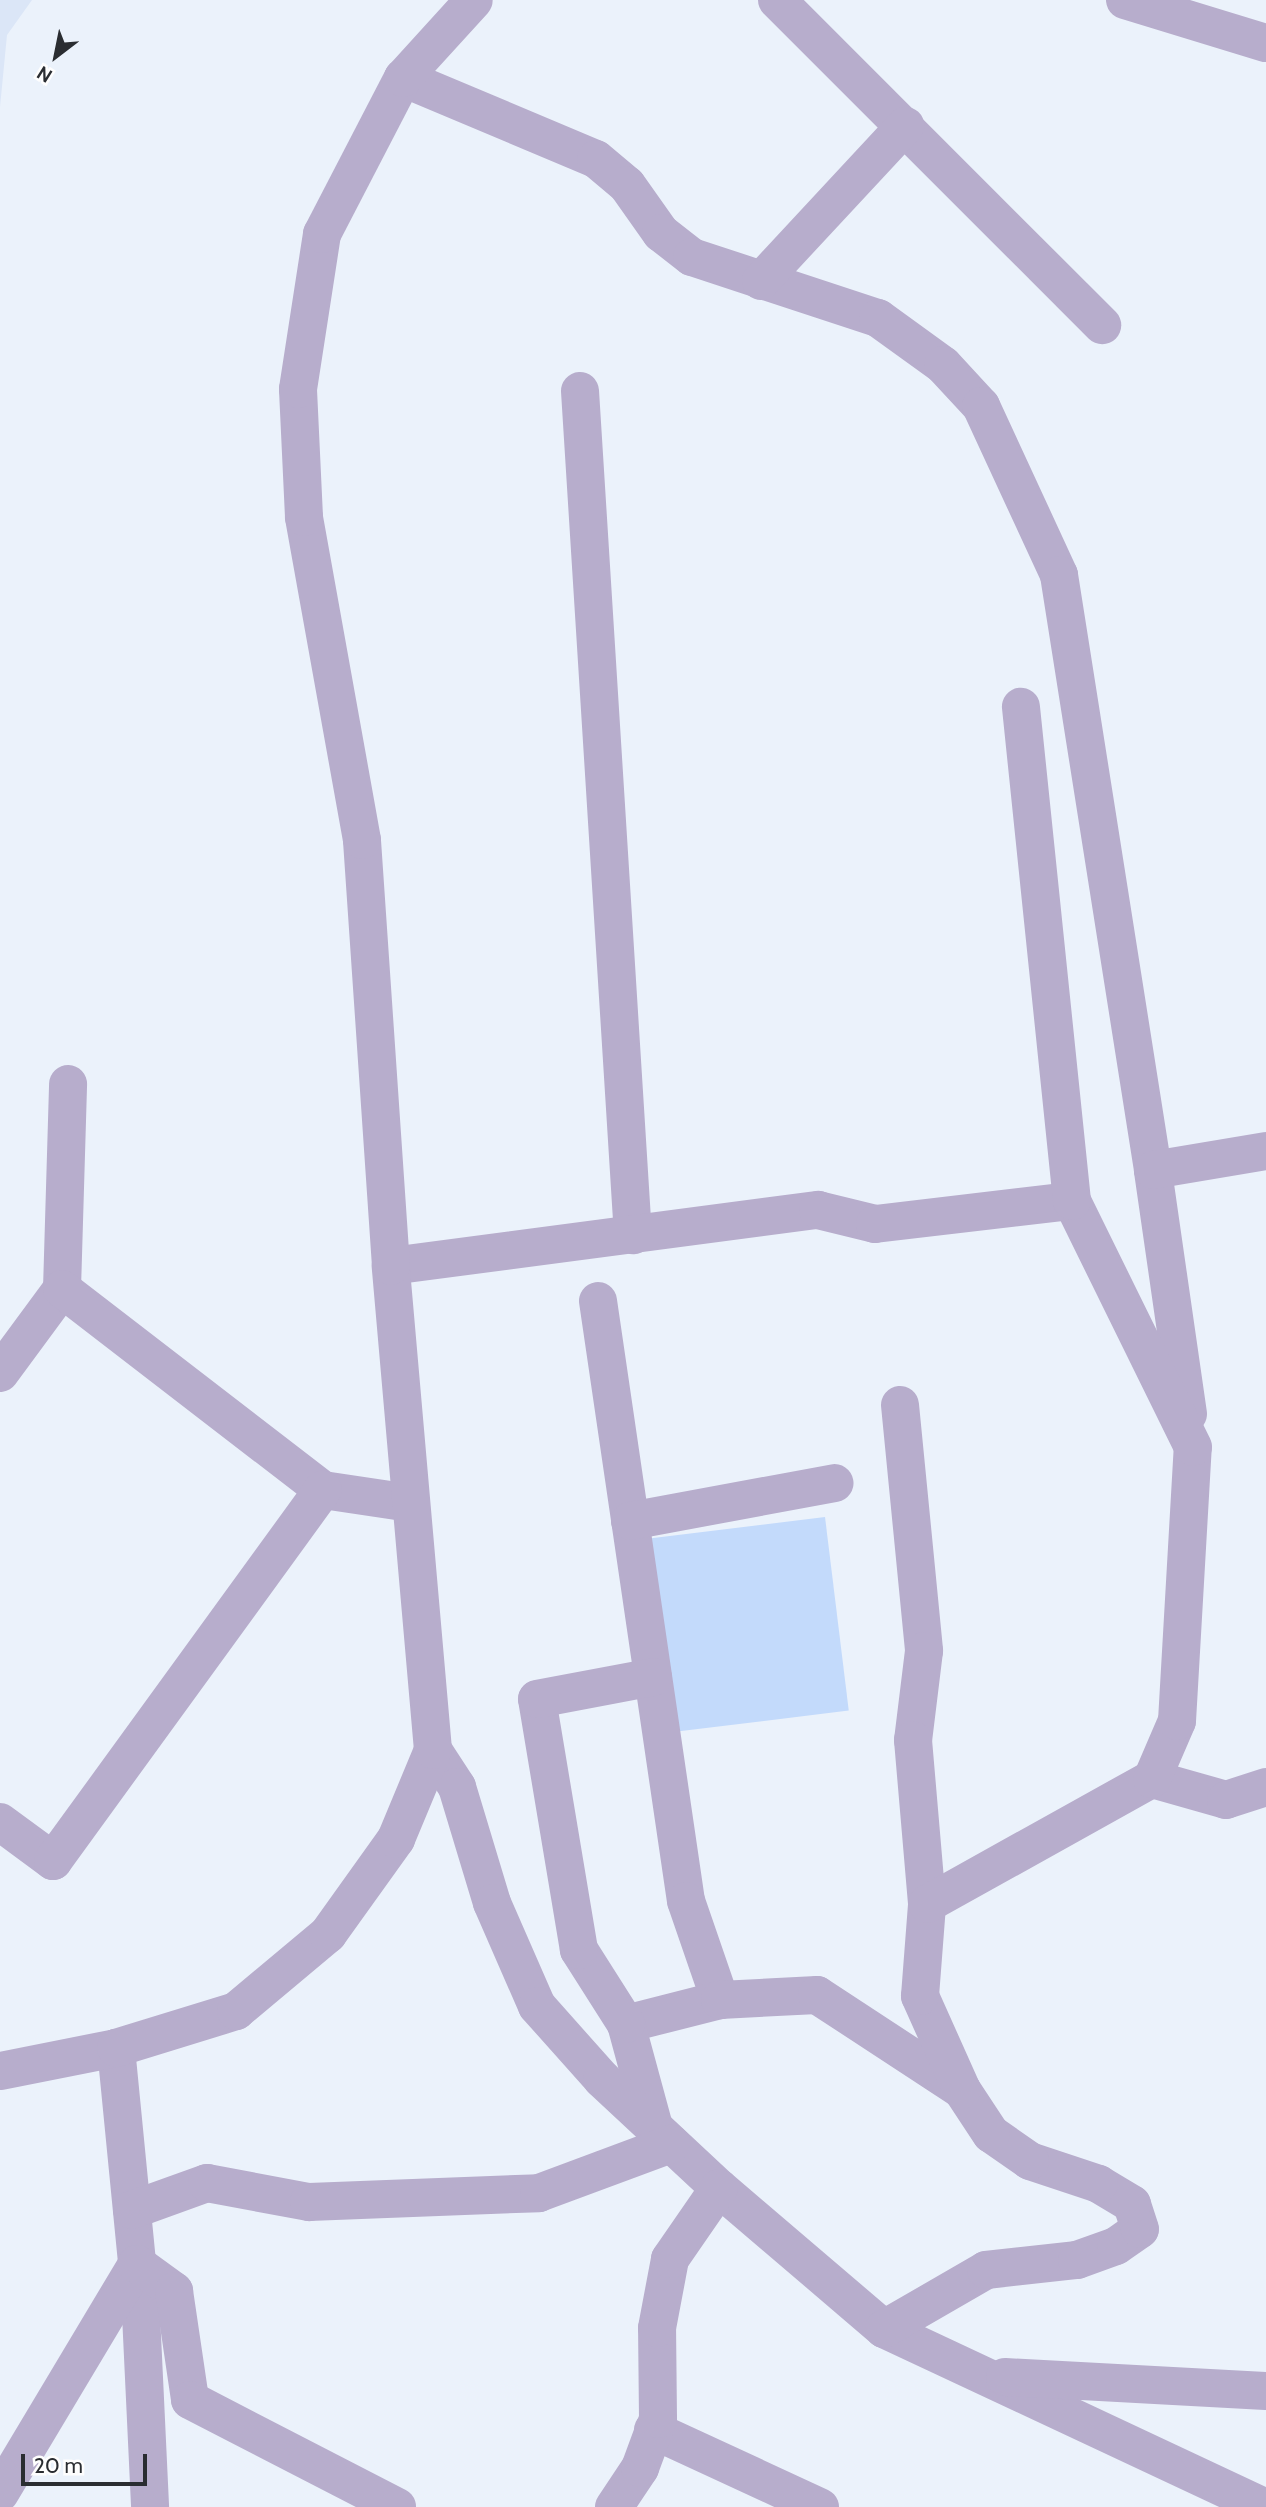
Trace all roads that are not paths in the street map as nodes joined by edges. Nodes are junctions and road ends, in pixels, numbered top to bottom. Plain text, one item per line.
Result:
1 (474, 0) edge
2 (777, 0) edge
3 (1125, 0) edge
4 (1266, 43) edge
5 (403, 78) junction
6 (905, 126) junction
7 (761, 281) junction
8 (1102, 325) dead end
9 (580, 391) dead end
10 (1021, 707) dead end
11 (68, 1084) dead end
12 (1266, 1151) edge
13 (1153, 1170) junction
14 (1072, 1201) junction
15 (633, 1234) junction
16 (390, 1266) junction
17 (62, 1289) junction
18 (598, 1301) dead end
19 (0, 1373) edge
20 (900, 1405) dead end
21 (1193, 1447) junction
22 (835, 1483) dead end
23 (323, 1490) junction
24 (410, 1503) junction
25 (630, 1521) junction
26 (653, 1677) junction
27 (433, 1750) junction
28 (1152, 1779) junction
29 (1266, 1787) edge
30 (0, 1822) edge
31 (927, 1904) junction
32 (720, 2000) junction
33 (626, 2024) junction
34 (116, 2048) junction
35 (0, 2071) edge
36 (962, 2090) junction
37 (663, 2136) junction
38 (719, 2188) junction
39 (132, 2210) junction
40 (137, 2264) junction
41 (884, 2329) junction
42 (985, 2376) junction
43 (1266, 2391) edge
44 (653, 2430) junction
45 (0, 2493) edge
46 (150, 2507) edge
47 (397, 2507) edge
48 (614, 2507) edge
49 (820, 2507) edge
50 (1264, 2507) edge

1 - 5 street
2 - 6 street
3 - 4 street
5 - 7 street
5 - 16 street
6 - 7 street
6 - 8 street
7 - 13 street
9 - 15 street
10 - 14 street
11 - 17 street
12 - 13 street
13 - 21 street
14 - 15 street
14 - 21 street
15 - 16 street
16 - 24 street
17 - 19 street
17 - 23 street
18 - 25 street
20 - 31 street
21 - 28 street
22 - 25 street
23 - 24 street
23 - 30 street
24 - 27 street
25 - 26 street
26 - 32 street
26 - 33 street
27 - 34 street
27 - 37 street
28 - 29 street
28 - 31 street
31 - 36 street
32 - 33 street
32 - 36 street
33 - 37 street
34 - 35 street
34 - 39 street
36 - 41 street
37 - 38 street
37 - 39 street
38 - 41 street
38 - 44 street
39 - 40 street
40 - 45 street
40 - 46 street
40 - 47 street
41 - 42 street
42 - 43 street
42 - 50 street
44 - 48 street
44 - 49 street

